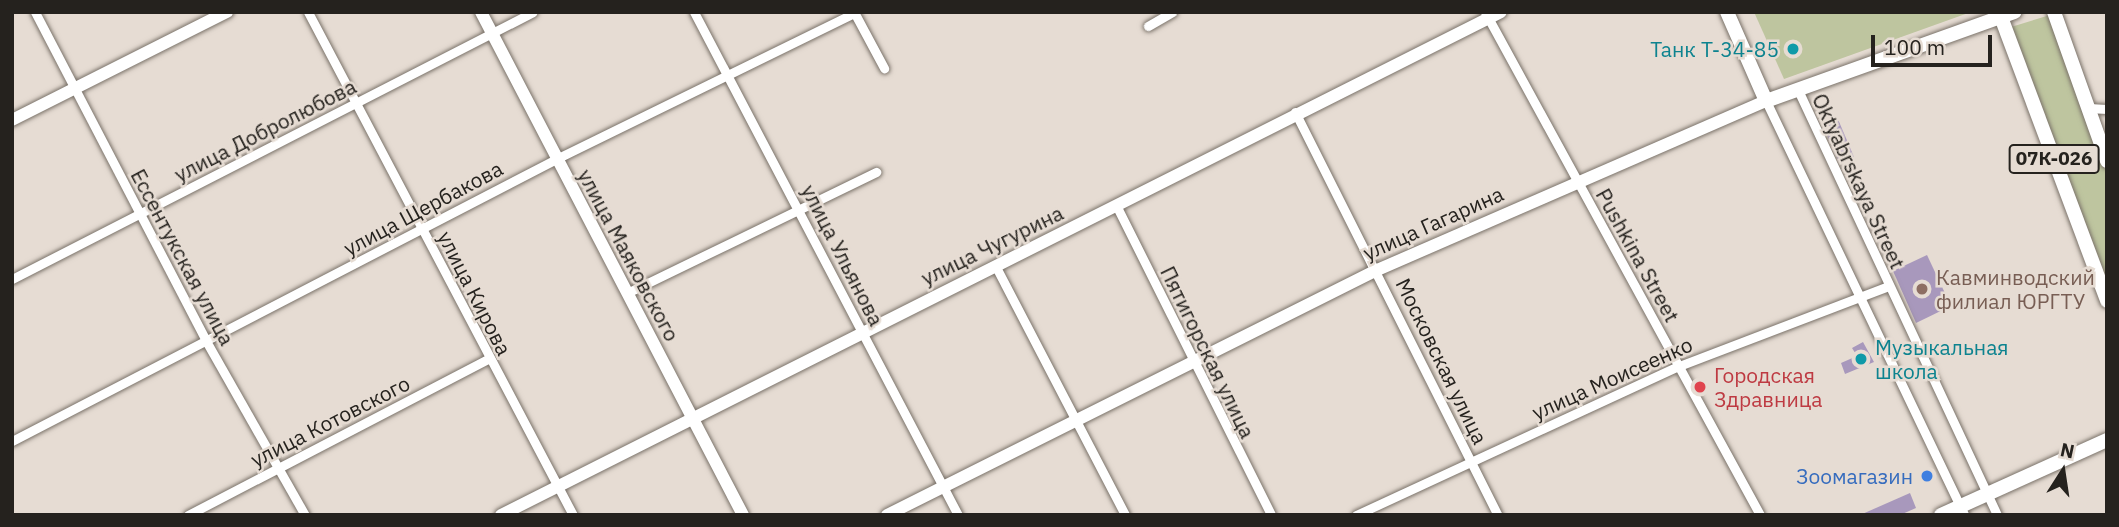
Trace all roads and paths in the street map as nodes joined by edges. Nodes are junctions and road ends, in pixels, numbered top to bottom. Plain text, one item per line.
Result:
1 (35, 12) edge
2 (228, 12) edge
3 (308, 12) edge
4 (481, 12) edge
5 (533, 12) edge
6 (694, 12) edge
7 (854, 12) edge
8 (1172, 12) edge
9 (1501, 12) edge
10 (1727, 12) edge
11 (2015, 12) edge
12 (2054, 12) edge
13 (1486, 16) edge
14 (2001, 17) junction
15 (1148, 26) dead end
16 (492, 34) junction
17 (884, 68) dead end
18 (727, 75) junction
19 (75, 89) junction
20 (1798, 90) junction
21 (1766, 101) junction
22 (356, 103) junction
23 (2088, 107) junction
24 (2107, 109) edge
25 (1295, 112) junction
26 (12, 120) edge
27 (556, 159) junction
28 (2107, 160) edge
29 (876, 172) dead end
30 (1578, 182) junction
31 (1116, 205) junction
32 (801, 209) junction
33 (140, 214) junction
34 (422, 229) junction
35 (995, 265) junction
36 (1377, 270) junction
37 (12, 279) edge
38 (1888, 286) junction
39 (629, 292) junction
40 (1860, 297) junction
41 (2107, 301) edge
42 (862, 330) junction
43 (206, 341) junction
44 (488, 359) junction
45 (1191, 362) junction
46 (1679, 366) junction
47 (690, 417) junction
48 (1076, 419) junction
49 (2107, 440) edge
50 (12, 442) edge
51 (1471, 460) junction
52 (278, 468) junction
53 (557, 486) junction
54 (943, 486) junction
55 (1987, 495) junction
56 (1962, 511) edge
57 (188, 515) edge
58 (304, 515) edge
59 (501, 515) edge
60 (573, 515) edge
61 (743, 515) edge
62 (887, 515) edge
63 (958, 515) edge
64 (1125, 515) edge
65 (1271, 515) edge
66 (1356, 515) edge
67 (1498, 515) edge
68 (1760, 515) edge
69 (1941, 515) edge
70 (1997, 515) edge

1 - 19 street, Ессентукская улица
2 - 19 street
3 - 22 street, улица Кирова
4 - 16 street, улица Маяковского
5 - 16 street, улица Добролюбова
6 - 18 street, улица Ульянова
7 - 17 street
7 - 18 street, улица Щербакова
8 - 15 street
9 - 13 street, улица Чугурина
10 - 21 main road
11 - 14 main road, улица Гагарина
12 - 23 main road, 07К-026
13 - 25 street, улица Чугурина
13 - 30 street, Pushkina Street
14 - 20 main road, улица Гагарина
14 - 41 main road, 07К-026
16 - 22 street, улица Добролюбова
16 - 27 street, улица Маяковского
18 - 27 street, улица Щербакова
18 - 32 street, улица Ульянова
19 - 26 street
19 - 33 street, Ессентукская улица
20 - 21 main road, улица Гагарина
20 - 38 street, Oktyabrskaya Street
21 - 30 street, улица Гагарина
21 - 40 street
22 - 33 street, улица Добролюбова
22 - 34 street, улица Кирова
23 - 24 street
23 - 28 main road, 07К-026
25 - 31 street, улица Чугурина
25 - 36 street, Московская улица
27 - 34 street, улица Щербакова
27 - 39 street, улица Маяковского
29 - 32 street
30 - 36 street, улица Гагарина
30 - 46 street, Pushkina Street
31 - 35 street, улица Чугурина
31 - 45 street, Пятигорская улица
32 - 39 street
32 - 42 street, улица Ульянова
33 - 37 street, улица Добролюбова
33 - 43 street, Ессентукская улица
34 - 43 street, улица Щербакова
34 - 44 street, улица Кирова
35 - 42 street, улица Чугурина
35 - 48 street
36 - 45 street, улица Гагарина
36 - 51 street, Московская улица
38 - 40 street, улица Моисеенко
38 - 55 street, Oktyabrskaya Street
39 - 47 street, улица Маяковского
40 - 46 street, улица Моисеенко
40 - 56 street
42 - 47 street, улица Чугурина
42 - 54 street, улица Ульянова
43 - 50 street, улица Щербакова
43 - 52 street, Ессентукская улица
44 - 52 street, улица Котовского
44 - 53 street, улица Кирова
45 - 48 street, улица Гагарина
45 - 65 street, Пятигорская улица
46 - 51 street, улица Моисеенко
46 - 68 street, Pushkina Street
47 - 53 street, улица Чугурина
47 - 61 street, улица Маяковского
48 - 54 street, улица Гагарина
48 - 64 street
49 - 55 main road
51 - 66 street, улица Моисеенко
51 - 67 street, Московская улица
52 - 57 street, улица Котовского
52 - 58 street, Ессентукская улица
53 - 59 street, улица Чугурина
53 - 60 street, улица Кирова
54 - 62 street, улица Гагарина
54 - 63 street, улица Ульянова
55 - 56 main road
55 - 70 street, Oktyabrskaya Street
56 - 69 main road

